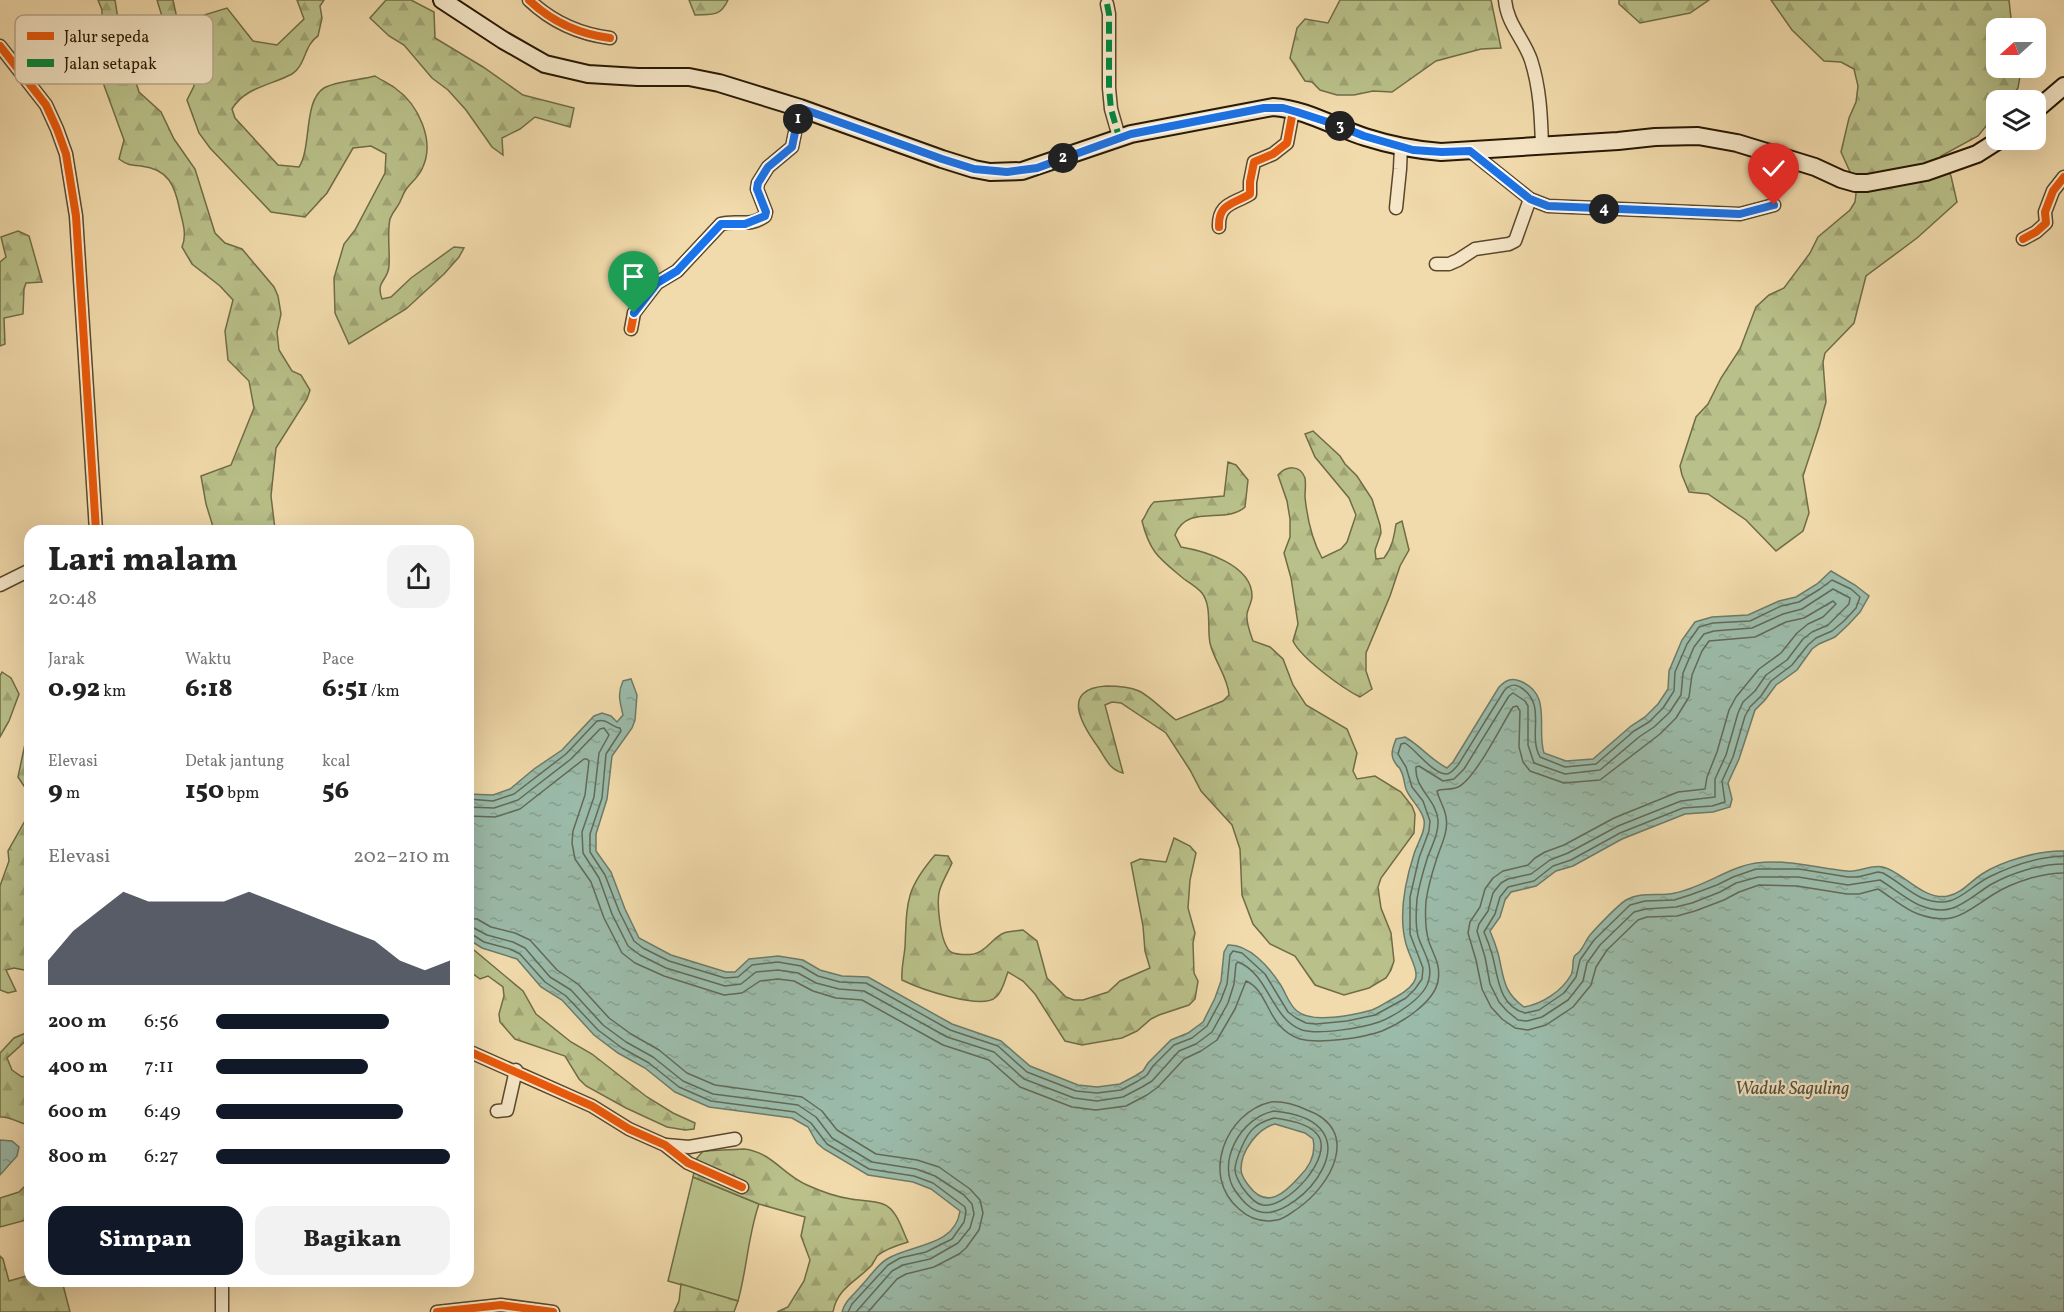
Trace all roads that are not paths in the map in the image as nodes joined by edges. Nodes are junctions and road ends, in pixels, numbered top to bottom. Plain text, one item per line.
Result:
1 (441, 0) edge
2 (529, 0) edge
3 (1504, 0) edge
4 (1107, 4) dead end
5 (610, 38) dead end
6 (0, 46) edge
7 (15, 65) edge
8 (30, 84) edge
9 (2064, 86) edge
10 (2046, 101) edge
11 (800, 108) junction
12 (1293, 111) junction
13 (1119, 138) junction
14 (1542, 145) junction
15 (1401, 146) junction
16 (1986, 148) edge
17 (1470, 151) junction
18 (2064, 177) edge
19 (1530, 199) junction
20 (1774, 205) dead end
21 (1396, 208) dead end
22 (1219, 227) dead end
23 (2023, 239) dead end
24 (1436, 264) dead end
25 (631, 329) dead end
26 (96, 525) edge
27 (24, 573) edge
28 (0, 585) edge
29 (474, 1054) edge
30 (516, 1071) junction
31 (497, 1111) dead end
32 (735, 1139) dead end
33 (665, 1145) junction
34 (742, 1187) dead end
35 (222, 1287) edge
36 (222, 1312) edge
37 (437, 1312) edge
38 (553, 1312) edge

1 - 11 main road
2 - 5 street
3 - 14 street
4 - 13 street
6 - 7 street
8 - 26 street
9 - 10 main road
11 - 13 main road
11 - 25 street
12 - 13 main road
12 - 15 main road
12 - 22 street
14 - 16 main road
14 - 17 main road
15 - 17 main road
15 - 21 street
17 - 19 street
18 - 23 street
19 - 20 street
19 - 24 street
27 - 28 street
29 - 30 street
30 - 31 street
30 - 33 street
32 - 33 street
33 - 34 street
35 - 36 street
37 - 38 street

